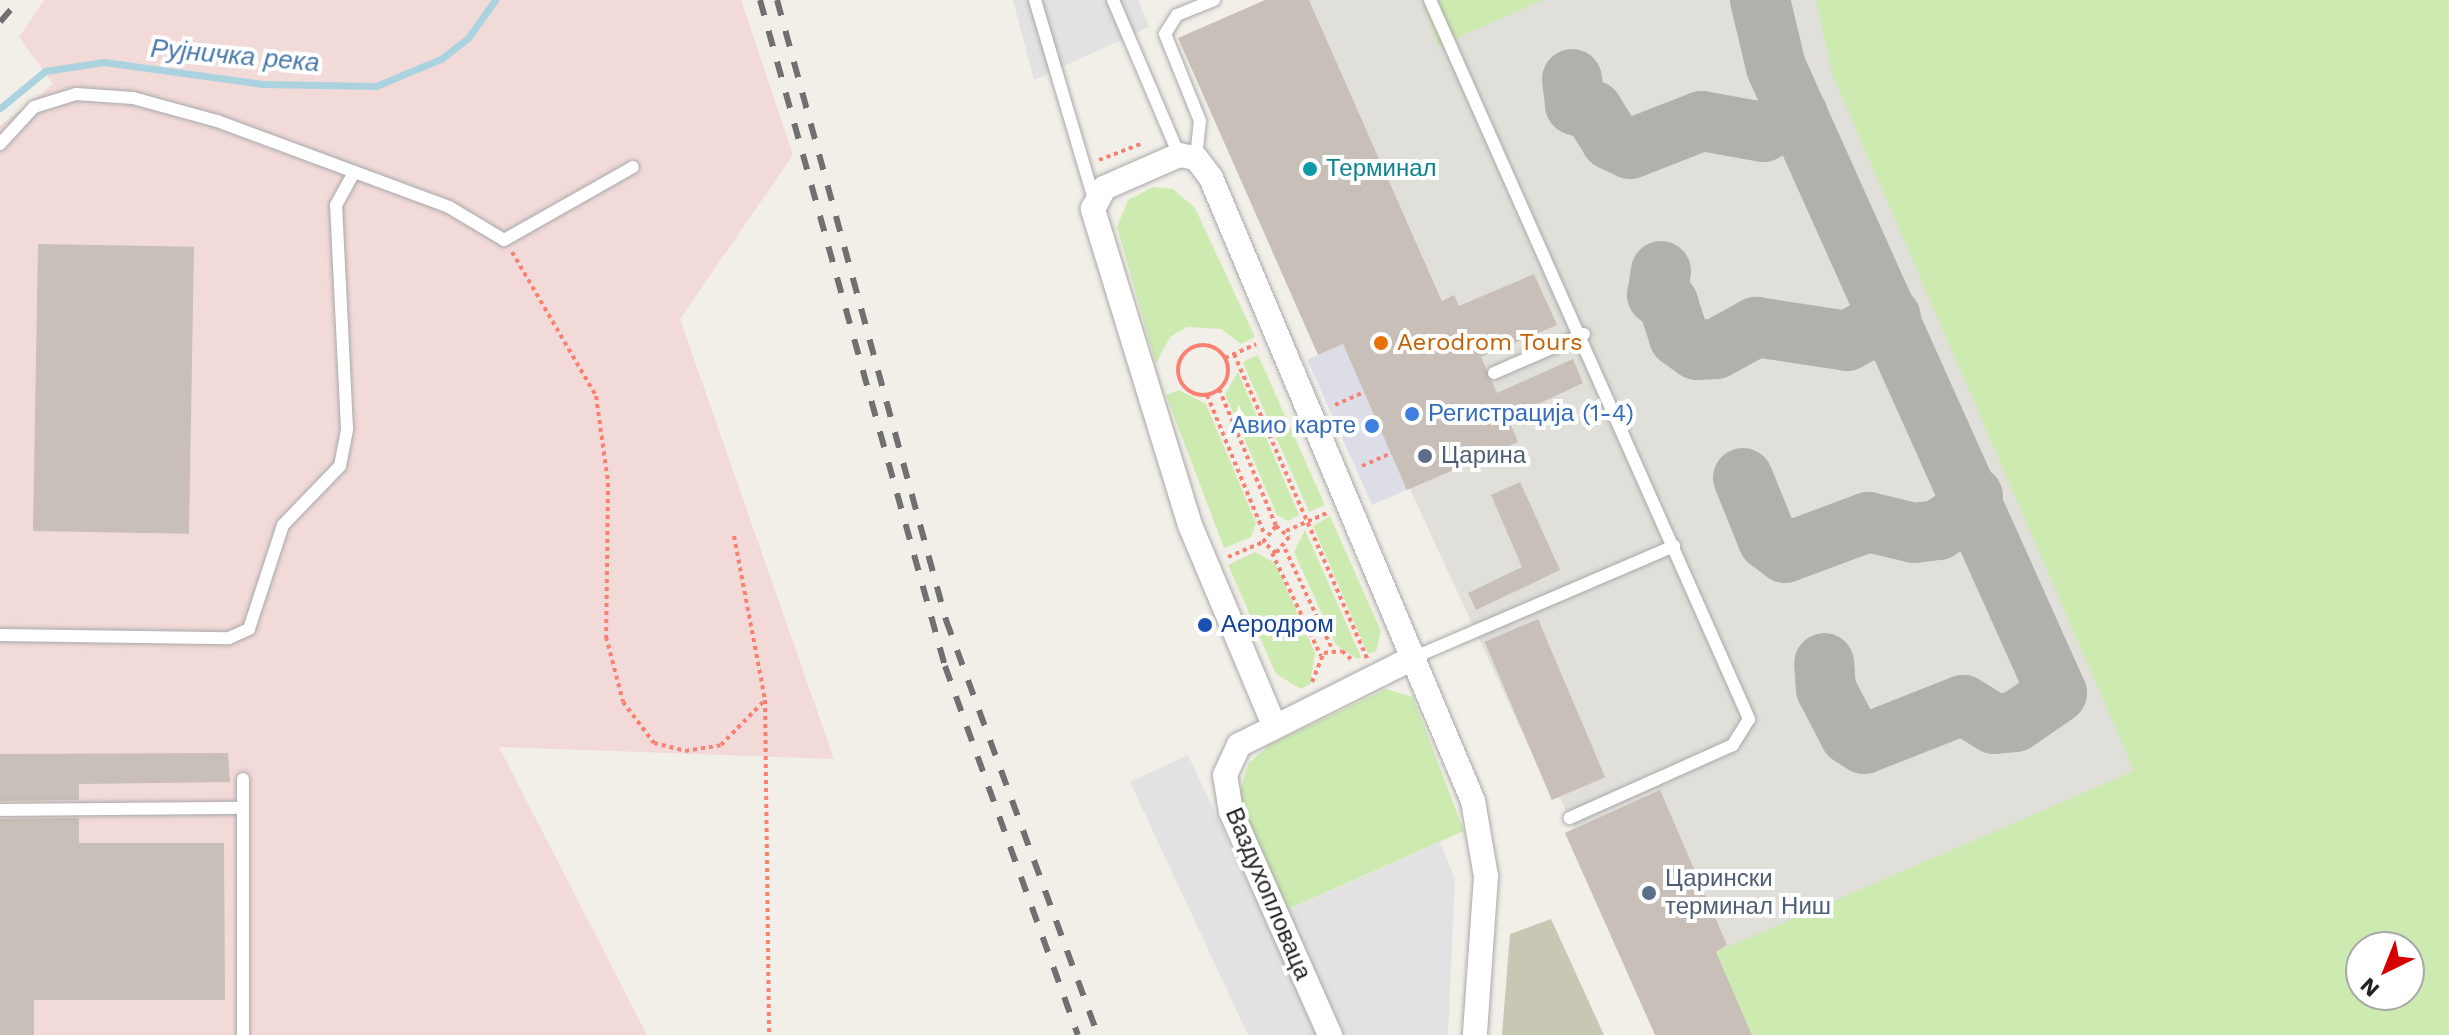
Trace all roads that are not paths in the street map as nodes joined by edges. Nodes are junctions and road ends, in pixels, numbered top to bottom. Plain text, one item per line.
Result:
1 (1035, 0) edge
2 (1113, 0) edge
3 (1214, 0) edge
4 (1430, 0) edge
5 (0, 144) edge
6 (1187, 156) junction
7 (633, 167) dead end
8 (354, 172) junction
9 (1094, 199) junction
10 (1584, 334) junction
11 (1494, 373) dead end
12 (1674, 546) junction
13 (0, 635) edge
14 (1415, 657) junction
15 (1274, 725) junction
16 (243, 779) dead end
17 (243, 808) junction
18 (0, 810) edge
19 (1570, 818) dead end
20 (243, 1035) edge
21 (1330, 1035) edge
22 (1475, 1035) edge

1 - 9 lane
2 - 6 lane
3 - 6 lane
4 - 10 lane
5 - 8 lane
6 - 9 street
6 - 14 street
7 - 8 lane
8 - 13 lane
9 - 15 street
10 - 11 lane
10 - 12 lane
12 - 14 lane
12 - 19 lane
14 - 15 street, Ваздухопловаца
14 - 22 street
15 - 21 street, Ваздухопловаца
16 - 17 lane
17 - 18 lane
17 - 20 lane

